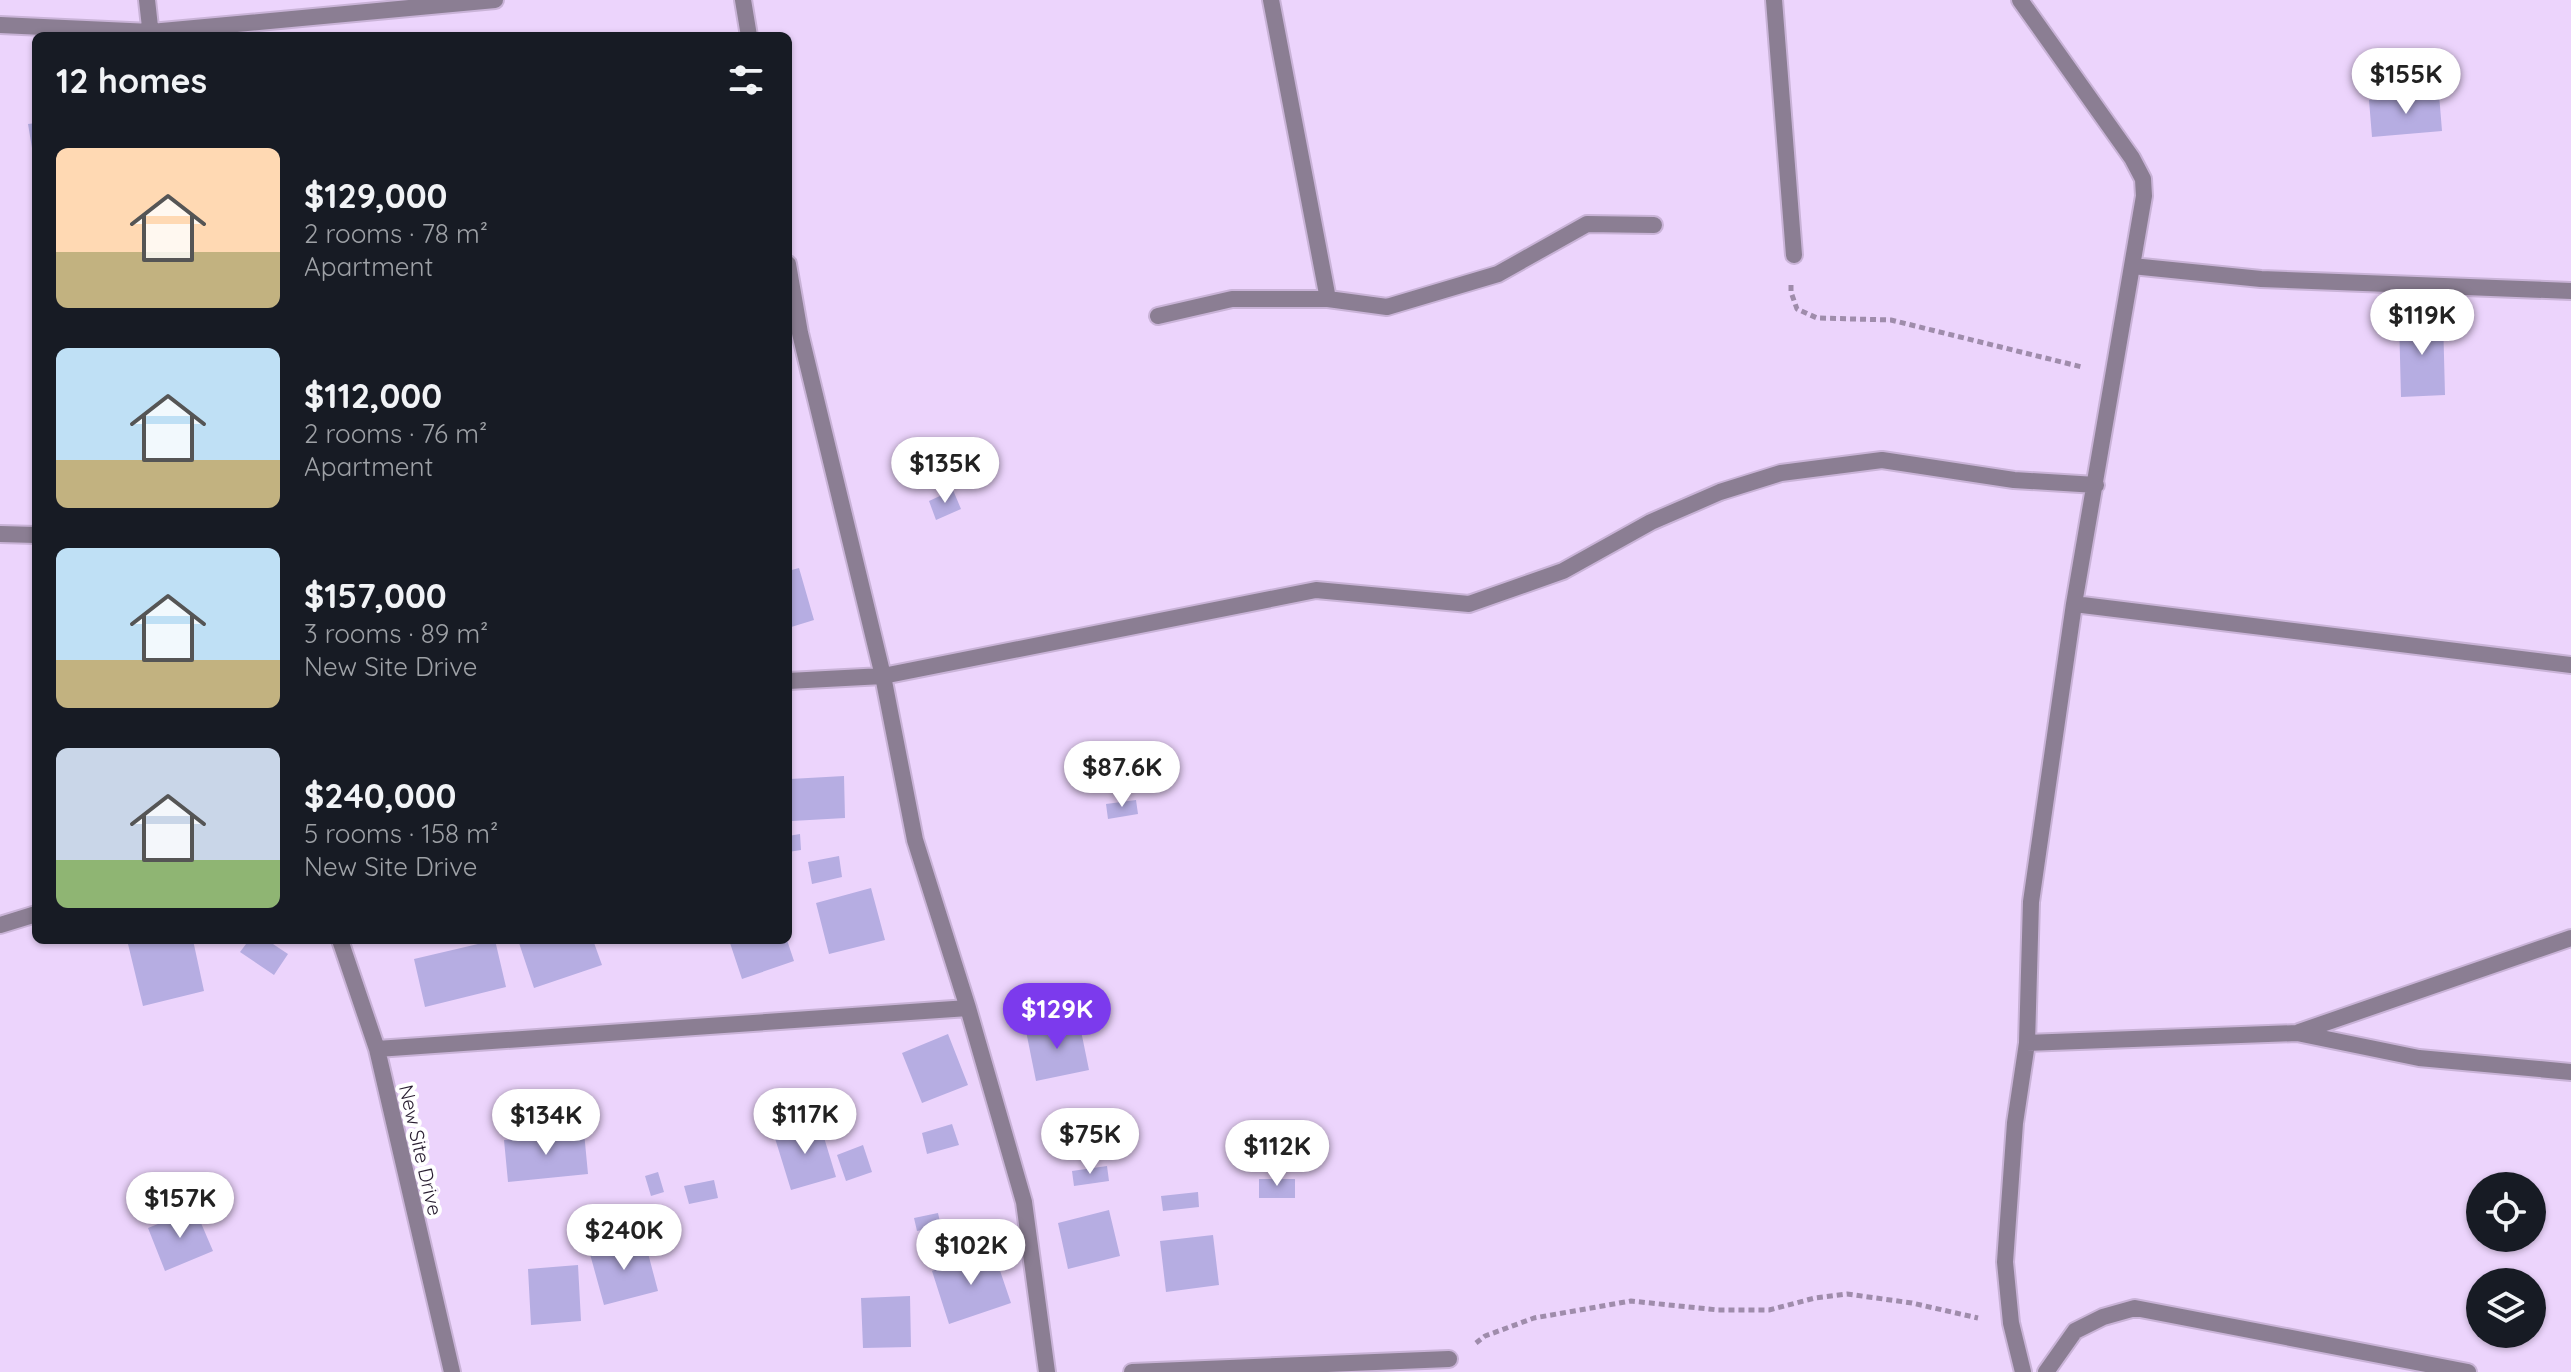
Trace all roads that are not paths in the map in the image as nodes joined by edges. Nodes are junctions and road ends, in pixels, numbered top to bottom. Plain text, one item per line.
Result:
1 (147, 0) edge
2 (495, 0) edge
3 (743, 0) edge
4 (1271, 0) edge
5 (1774, 0) edge
6 (2020, 0) edge
7 (0, 25) edge
8 (117, 32) edge
9 (151, 32) edge
10 (171, 32) edge
11 (748, 32) edge
12 (1654, 225) dead end
13 (1794, 255) road end
14 (2132, 266) junction
15 (2571, 291) edge
16 (1328, 299) junction
17 (792, 310) edge
18 (1158, 316) dead end
19 (794, 333) edge
20 (2096, 485) junction
21 (0, 534) edge
22 (32, 535) edge
23 (2074, 604) junction
24 (2571, 665) edge
25 (883, 676) junction
26 (792, 681) edge
27 (32, 915) edge
28 (0, 925) edge
29 (2571, 938) edge
30 (341, 944) edge
31 (968, 1008) junction
32 (2297, 1033) junction
33 (2027, 1043) junction
34 (377, 1049) junction
35 (2571, 1072) edge
36 (1449, 1359) road end
37 (452, 1372) edge
38 (1047, 1372) edge
39 (1132, 1372) edge
40 (2023, 1372) edge
41 (2046, 1372) edge
42 (2468, 1372) edge

1 - 9 street
2 - 10 street
3 - 11 street
4 - 16 street
5 - 13 street
6 - 14 street
7 - 8 street
12 - 16 street
14 - 15 street
14 - 20 street
16 - 18 street
17 - 19 street
19 - 25 street
20 - 23 street
20 - 25 street
21 - 22 street
23 - 24 street
23 - 33 street
25 - 26 street
25 - 31 street
27 - 28 street
29 - 32 street
30 - 34 street, New Site Drive
31 - 34 street
31 - 38 street
32 - 33 street
32 - 35 street
33 - 40 street
34 - 37 street, New Site Drive
36 - 39 street
41 - 42 street

